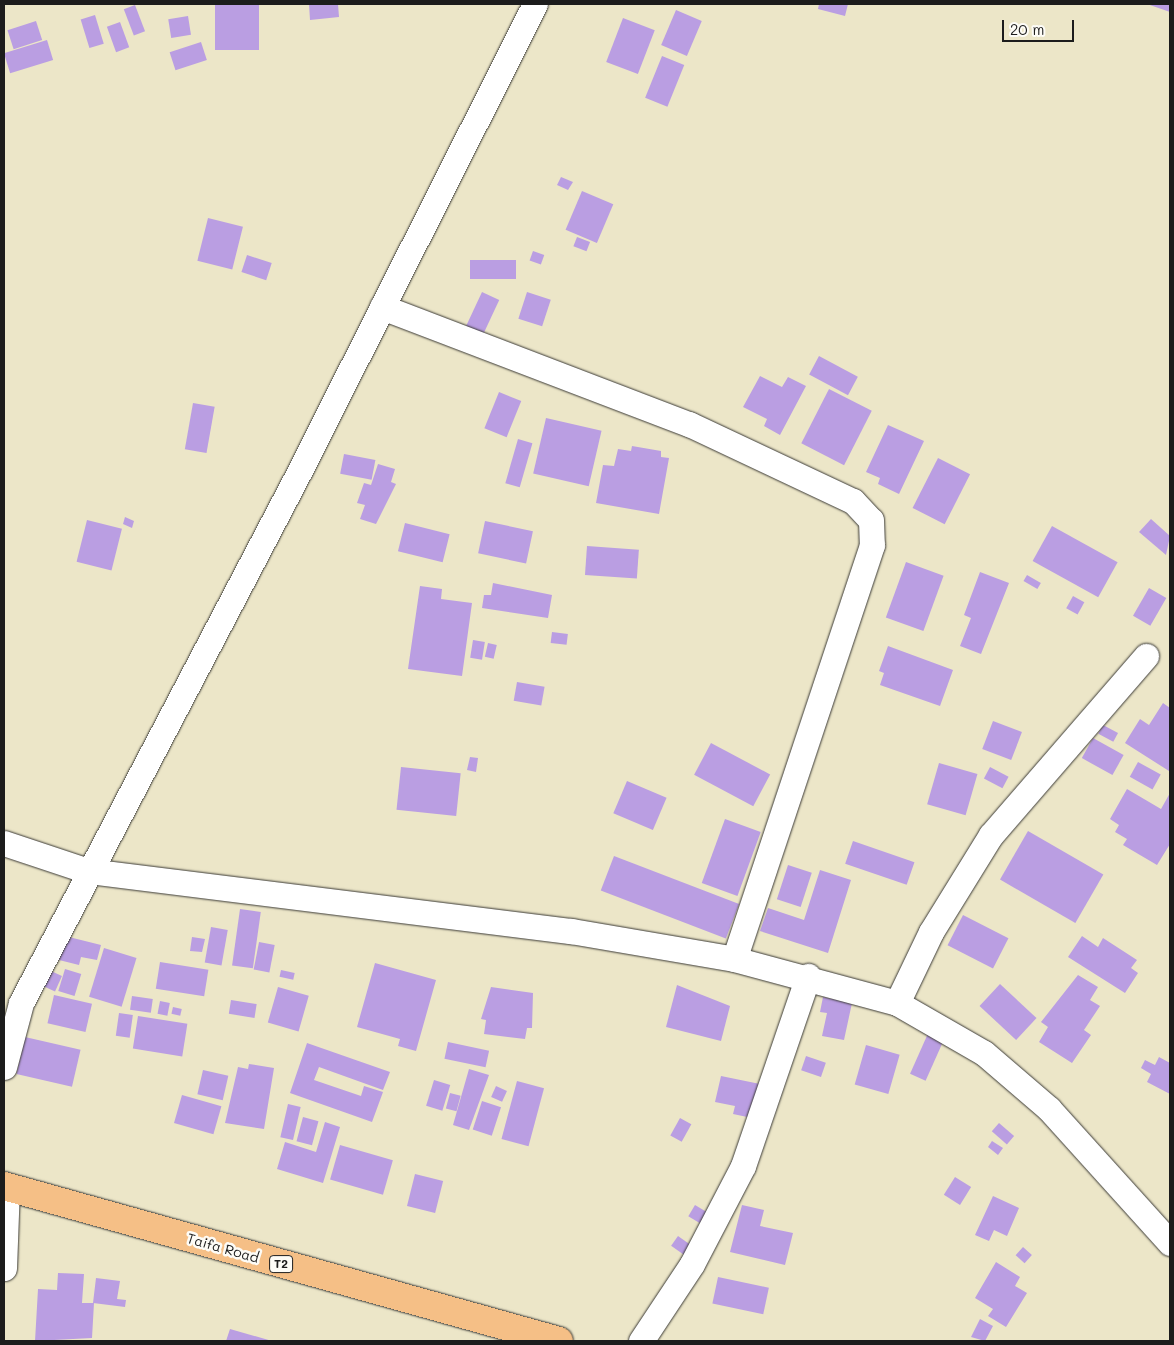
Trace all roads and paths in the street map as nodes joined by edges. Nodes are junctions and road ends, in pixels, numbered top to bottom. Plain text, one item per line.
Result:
1 (535, 4) edge
2 (382, 307) junction
3 (1146, 656) dead end
4 (4, 843) edge
5 (88, 871) junction
6 (734, 959) junction
7 (808, 976) junction
8 (897, 1003) junction
9 (4, 1068) edge
10 (5, 1187) edge
11 (1170, 1243) edge
12 (4, 1268) edge
13 (559, 1341) edge
14 (641, 1341) edge

1 - 2 street
2 - 5 street
2 - 6 street
3 - 8 street
4 - 5 street
5 - 6 street
5 - 9 street
6 - 7 street
7 - 8 street
7 - 14 street
8 - 11 street
10 - 12 street
10 - 13 highway, Taifa Road / T2

